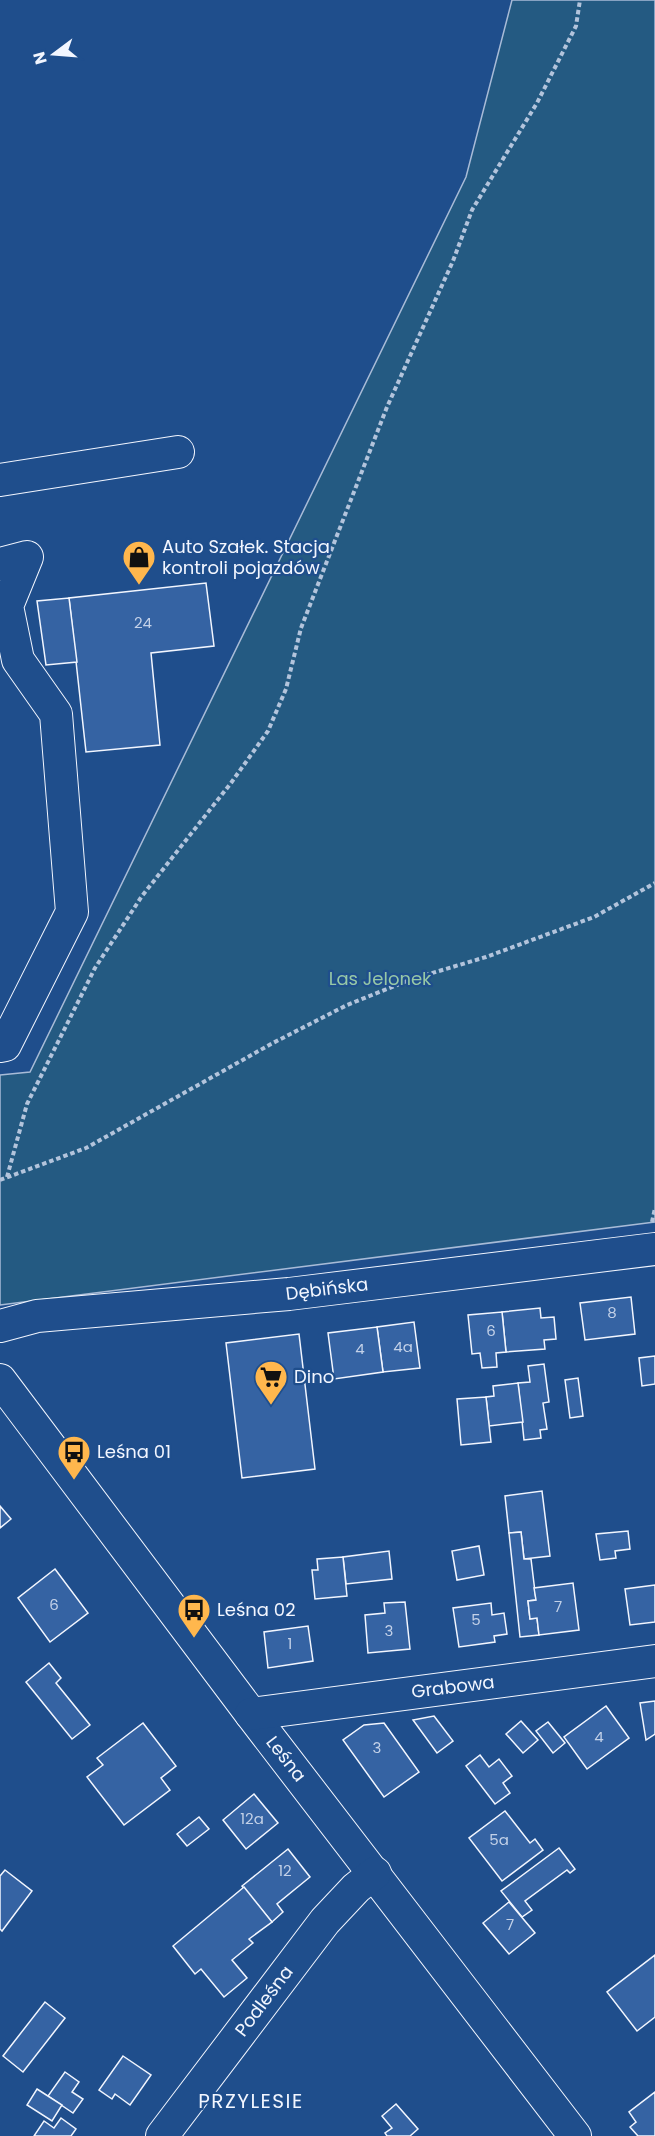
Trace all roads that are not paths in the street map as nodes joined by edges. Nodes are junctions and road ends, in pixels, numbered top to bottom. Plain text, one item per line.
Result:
1 (178, 452) dead end
2 (0, 480) edge
3 (0, 564) edge
4 (0, 1046) edge
5 (655, 1249) edge
6 (0, 1326) edge
7 (0, 1380) edge
8 (655, 1661) edge
9 (250, 1713) junction
10 (375, 1873) junction
11 (162, 2136) edge
12 (575, 2136) edge

1 - 2 street
3 - 4 street
5 - 6 street, Dębińska
7 - 9 street, Leśna
8 - 9 street, Grabowa
9 - 10 street, Leśna
10 - 11 street, Podleśna
10 - 12 street, Leśna

